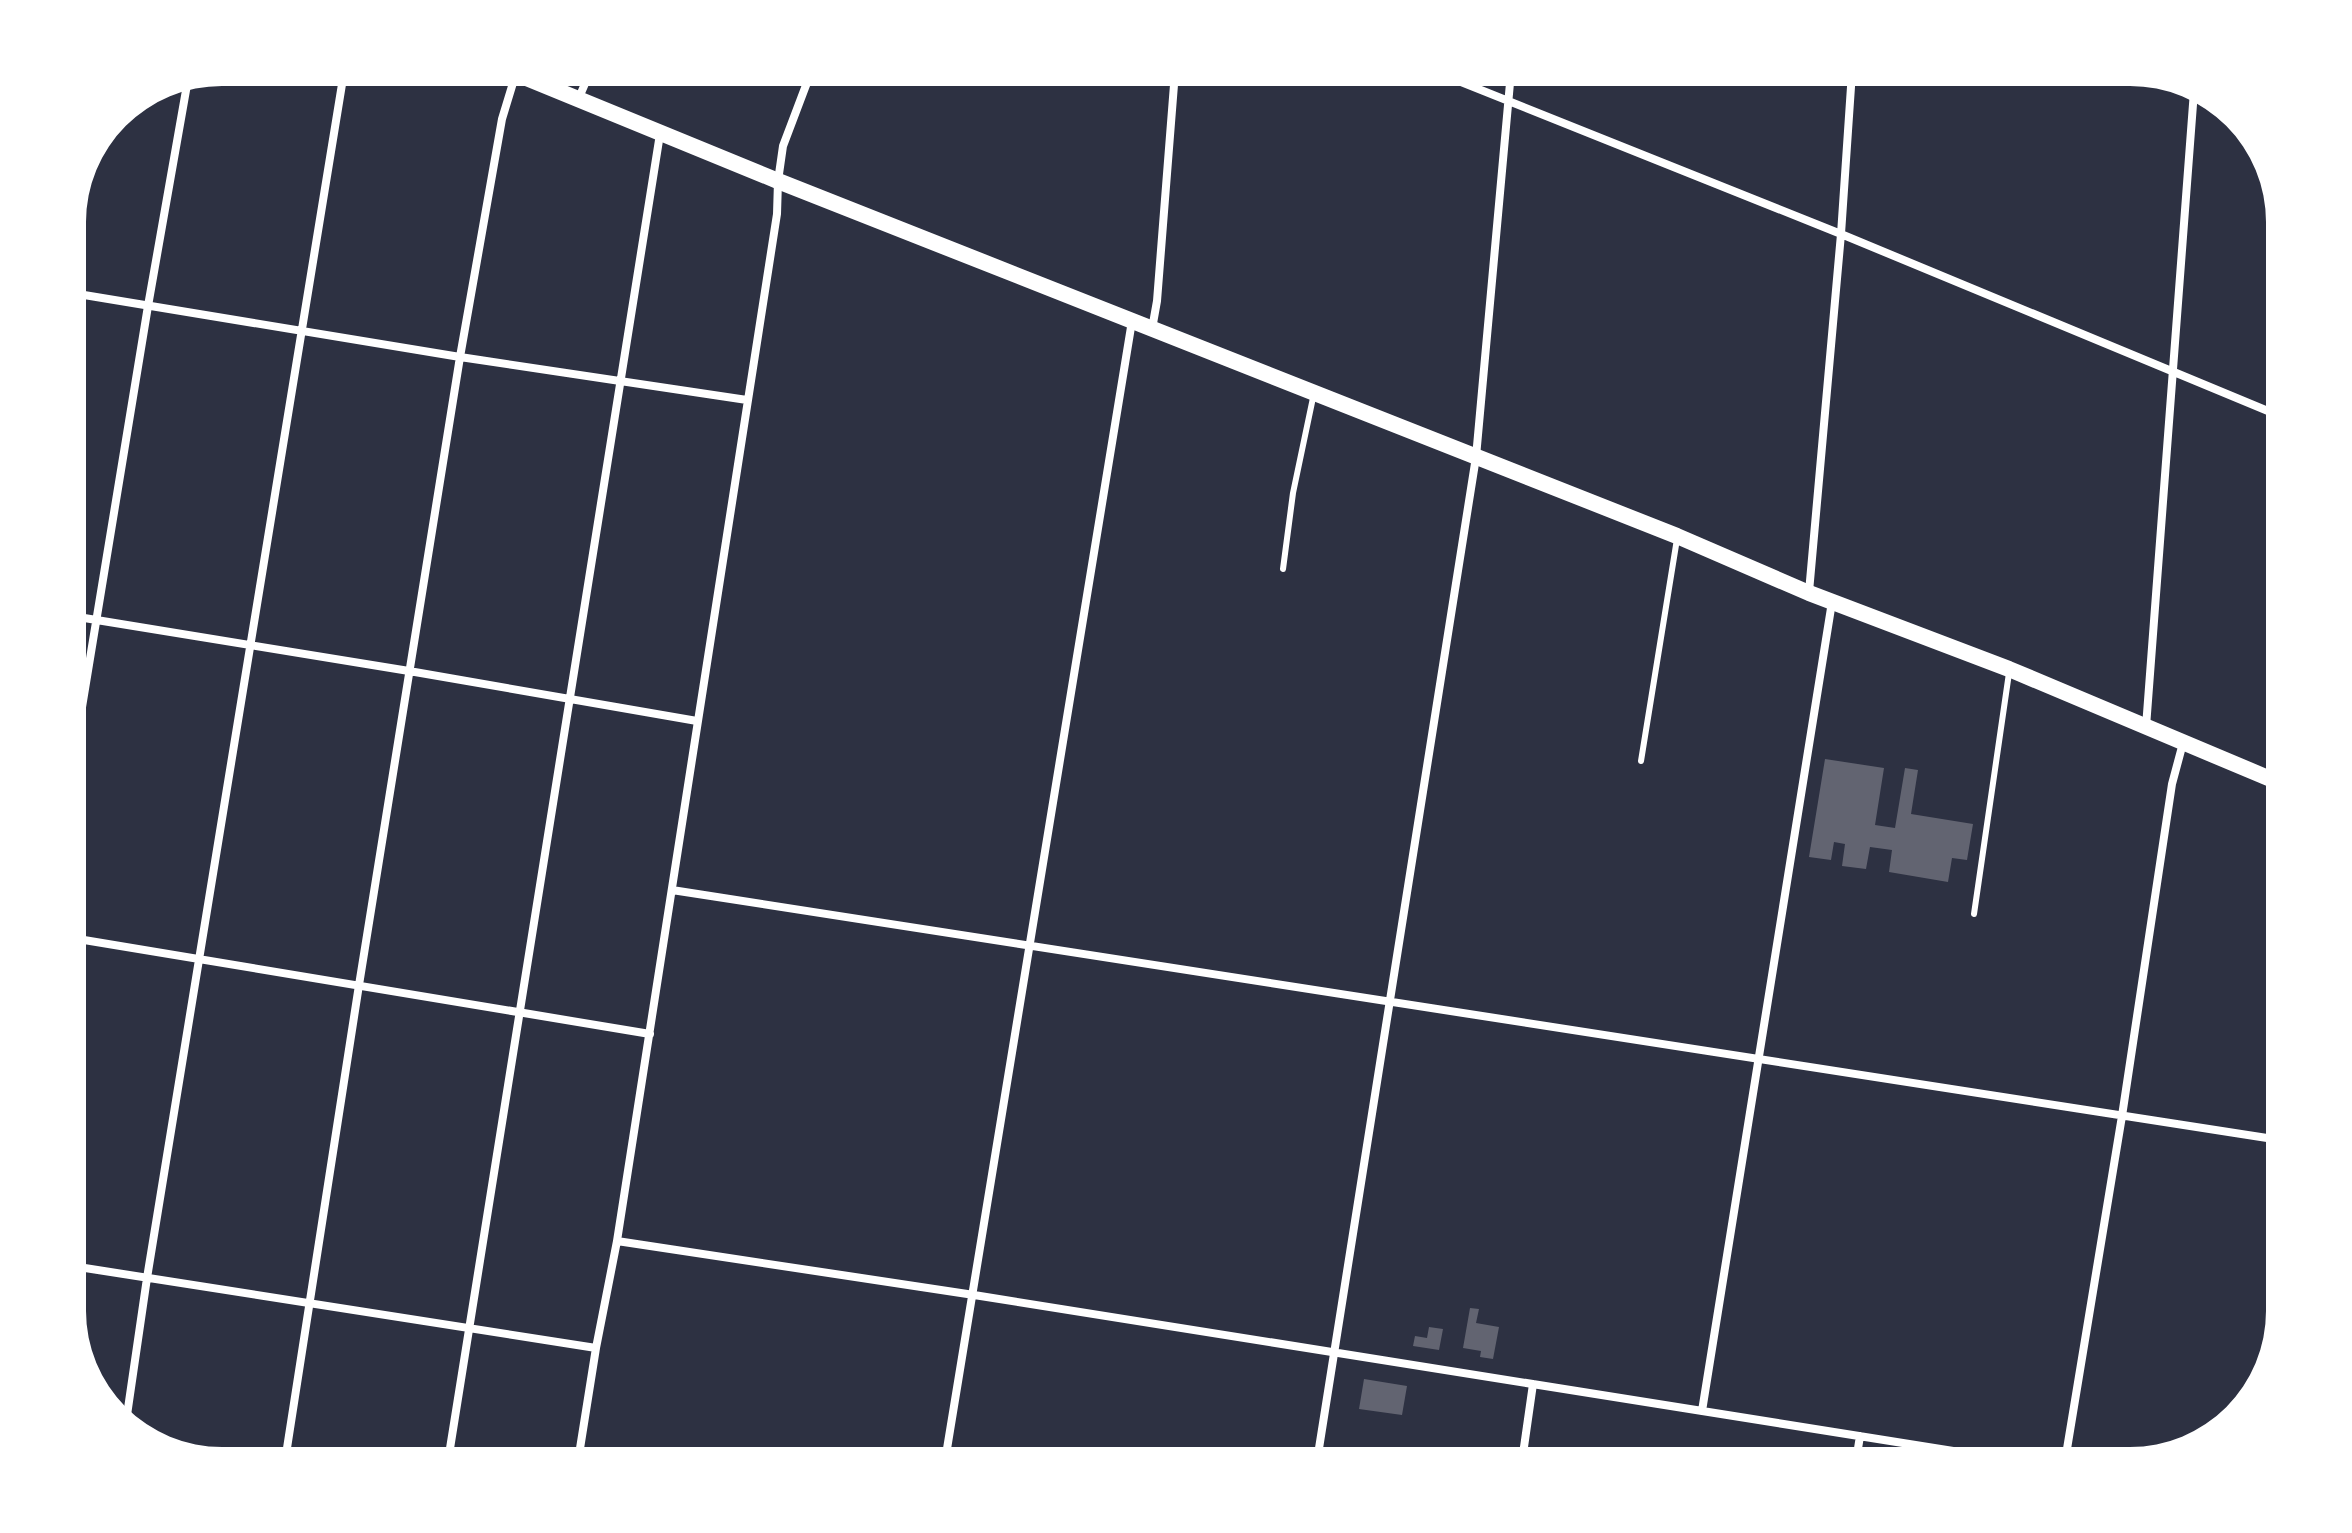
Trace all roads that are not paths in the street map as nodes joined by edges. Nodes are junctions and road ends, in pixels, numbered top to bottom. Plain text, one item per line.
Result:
1 (342, 86) edge
2 (511, 86) edge
3 (545, 86) edge
4 (584, 86) edge
5 (806, 86) edge
6 (1174, 86) edge
7 (1471, 86) edge
8 (1510, 86) edge
9 (1851, 86) edge
10 (186, 92) edge
11 (578, 100) junction
12 (1509, 101) junction
13 (2193, 102) edge
14 (660, 134) junction
15 (778, 181) junction
16 (1841, 234) junction
17 (86, 295) edge
18 (148, 306) junction
19 (1132, 320) junction
20 (1152, 329) junction
21 (303, 330) junction
22 (460, 357) junction
23 (2174, 372) junction
24 (619, 381) junction
25 (1314, 393) junction
26 (747, 400) junction
27 (2266, 410) edge
28 (1476, 457) junction
29 (1677, 536) junction
30 (1283, 569) dead end
31 (1809, 593) junction
32 (1832, 602) junction
33 (86, 618) edge
34 (97, 620) junction
35 (250, 645) junction
36 (2009, 669) junction
37 (409, 671) junction
38 (86, 685) edge
39 (568, 699) junction
40 (697, 721) junction
41 (2146, 727) junction
42 (2183, 743) junction
43 (1641, 761) dead end
44 (2266, 777) edge
45 (672, 890) junction
46 (1974, 914) dead end
47 (86, 940) edge
48 (1029, 944) junction
49 (200, 958) junction
50 (359, 985) junction
51 (1390, 1003) junction
52 (520, 1012) junction
53 (650, 1034) junction
54 (1760, 1059) junction
55 (2122, 1116) junction
56 (2266, 1138) edge
57 (617, 1241) junction
58 (86, 1268) edge
59 (147, 1278) junction
60 (974, 1295) junction
61 (310, 1304) junction
62 (469, 1328) junction
63 (596, 1348) junction
64 (1334, 1353) junction
65 (1533, 1384) junction
66 (128, 1409) edge
67 (1702, 1411) junction
68 (1860, 1436) junction
69 (287, 1447) edge
70 (450, 1447) edge
71 (580, 1447) edge
72 (947, 1447) edge
73 (1319, 1447) edge
74 (1524, 1447) edge
75 (1858, 1447) edge
76 (1929, 1447) edge
77 (2067, 1447) edge

1 - 21 street
2 - 22 street
3 - 11 main road
4 - 11 street
5 - 15 street
6 - 20 street
7 - 12 street
8 - 12 street
9 - 16 street
10 - 18 street
11 - 14 main road
12 - 16 street
12 - 28 street
13 - 23 street
14 - 15 main road
14 - 24 street
15 - 19 main road
15 - 26 street
16 - 23 street
16 - 31 street
17 - 18 street
18 - 21 street
18 - 34 street
19 - 20 main road
19 - 48 street
20 - 25 main road
21 - 22 street
21 - 35 street
22 - 24 street
22 - 37 street
23 - 27 street
23 - 41 street
24 - 26 street
24 - 39 street
25 - 28 main road
25 - 30 lane
26 - 40 street
28 - 29 main road
28 - 51 street
29 - 31 main road
29 - 43 lane
31 - 32 main road
32 - 36 main road
32 - 54 street
33 - 34 street
34 - 35 street
34 - 38 street
35 - 37 street
35 - 49 street
36 - 41 main road
36 - 46 lane
37 - 39 street
37 - 50 street
39 - 40 street
39 - 52 street
40 - 45 street
41 - 42 main road
42 - 44 main road
42 - 55 street
45 - 48 street
45 - 53 street
47 - 49 street
48 - 51 street
48 - 60 street
49 - 50 street
49 - 59 street
50 - 52 street
50 - 61 street
51 - 54 street
51 - 64 street
52 - 53 street
52 - 62 street
53 - 57 street
54 - 55 street
54 - 67 street
55 - 56 street
55 - 77 street
57 - 60 street
57 - 63 street
58 - 59 street
59 - 61 street
59 - 66 street
60 - 64 street
60 - 72 street
61 - 62 street
61 - 69 street
62 - 63 street
62 - 70 street
63 - 71 street
64 - 65 street
64 - 73 street
65 - 67 street
65 - 74 street
67 - 68 street
68 - 75 street
68 - 76 street

